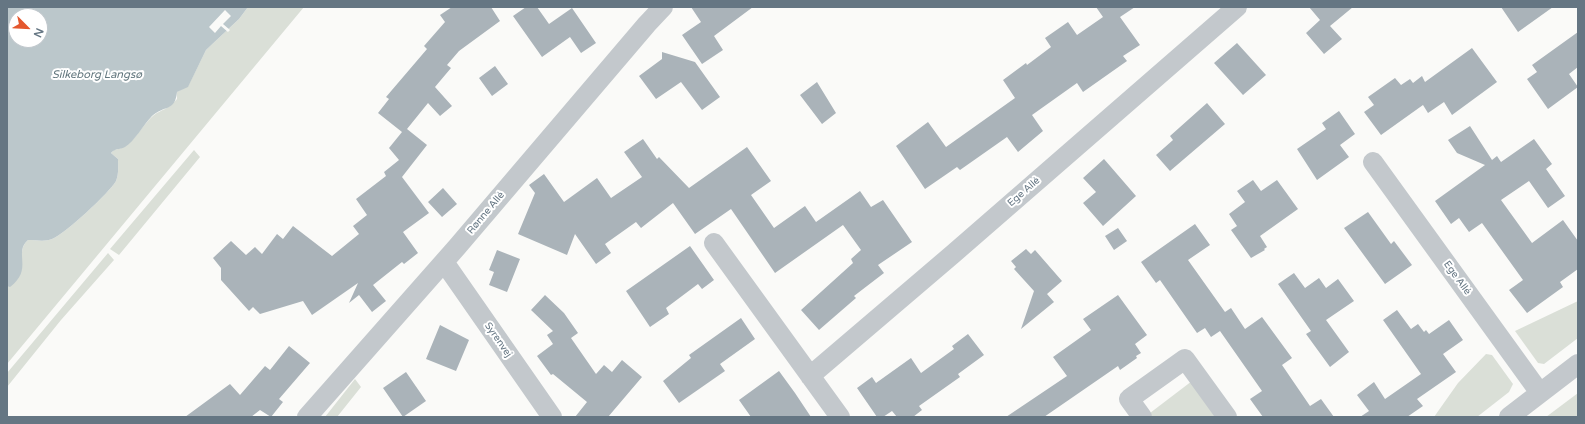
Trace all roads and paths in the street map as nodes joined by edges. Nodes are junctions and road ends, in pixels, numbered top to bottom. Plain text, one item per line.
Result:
1 (663, 7) edge
2 (1237, 7) edge
3 (1373, 162) dead end
4 (714, 243) dead end
5 (444, 262) junction
6 (1578, 364) edge
7 (810, 376) junction
8 (1540, 393) junction
9 (307, 417) edge
10 (552, 417) edge
11 (840, 417) edge
12 (1142, 417) edge
13 (1227, 417) edge
14 (1509, 417) edge

1 - 5 street, Rønne Allé
2 - 7 street, Ege Allé
3 - 8 street, Ege Allé
4 - 7 street
5 - 9 street, Rønne Allé
5 - 10 street, Syrenvej
6 - 8 street
7 - 11 street
8 - 14 street
12 - 13 street

